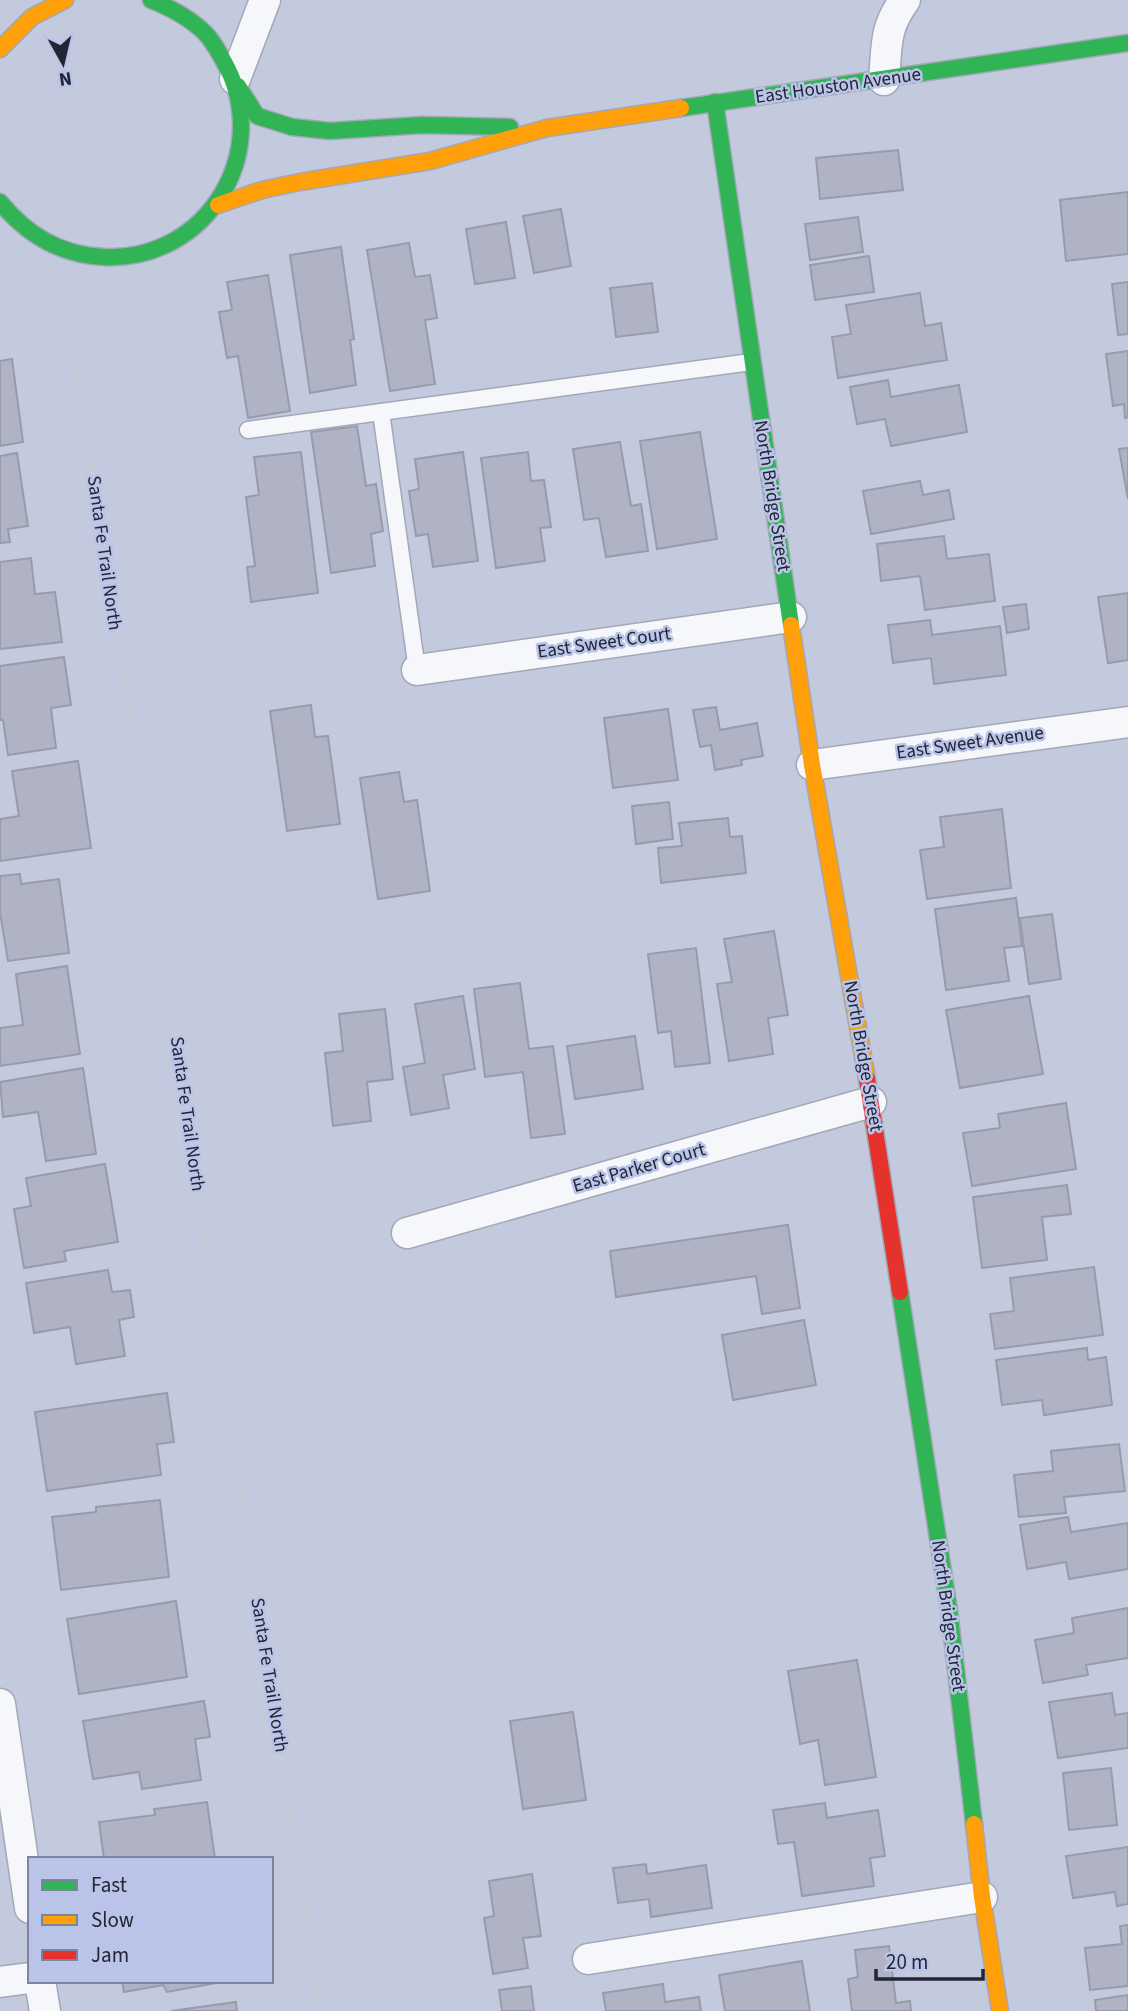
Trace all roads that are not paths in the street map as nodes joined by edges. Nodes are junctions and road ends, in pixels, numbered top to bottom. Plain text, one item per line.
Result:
1 (33, 0) edge
2 (65, 0) edge
3 (265, 0) edge
4 (905, 0) edge
5 (175, 4) edge
6 (32, 17) junction
7 (1128, 43) edge
8 (0, 49) edge
9 (884, 80) junction
10 (236, 83) junction
11 (715, 102) junction
12 (547, 128) junction
13 (0, 202) edge
14 (218, 205) junction
15 (6, 216) edge
16 (751, 362) junction
17 (382, 412) junction
18 (248, 430) dead end
19 (791, 617) junction
20 (417, 670) joint
21 (1128, 722) edge
22 (812, 765) junction
23 (871, 1102) junction
24 (407, 1233) road end
25 (0, 1704) edge
26 (28, 1894) edge
27 (982, 1897) junction
28 (588, 1959) dead end
29 (28, 1978) edge
30 (0, 1982) edge
31 (40, 1983) edge
32 (45, 2011) edge
33 (1000, 2011) edge

1 - 6 street
2 - 6 street
3 - 10 street
4 - 9 street
5 - 10 street, East Houston Avenue
6 - 8 street
7 - 9 street, East Houston Avenue
9 - 11 street, East Houston Avenue
10 - 12 street, East Houston Avenue
10 - 14 street
11 - 12 street, East Houston Avenue
11 - 16 street, North Bridge Street
12 - 14 street, East Houston Avenue
13 - 15 street
14 - 15 street
16 - 17 lane
16 - 19 street, North Bridge Street
17 - 18 lane
17 - 20 lane
19 - 20 street, East Sweet Court
19 - 22 street, North Bridge Street
21 - 22 street, East Sweet Avenue
22 - 23 street, North Bridge Street
23 - 24 street, East Parker Court
23 - 27 street, North Bridge Street
25 - 26 street
27 - 28 street
27 - 33 street, North Bridge Street
29 - 30 street
31 - 32 street

